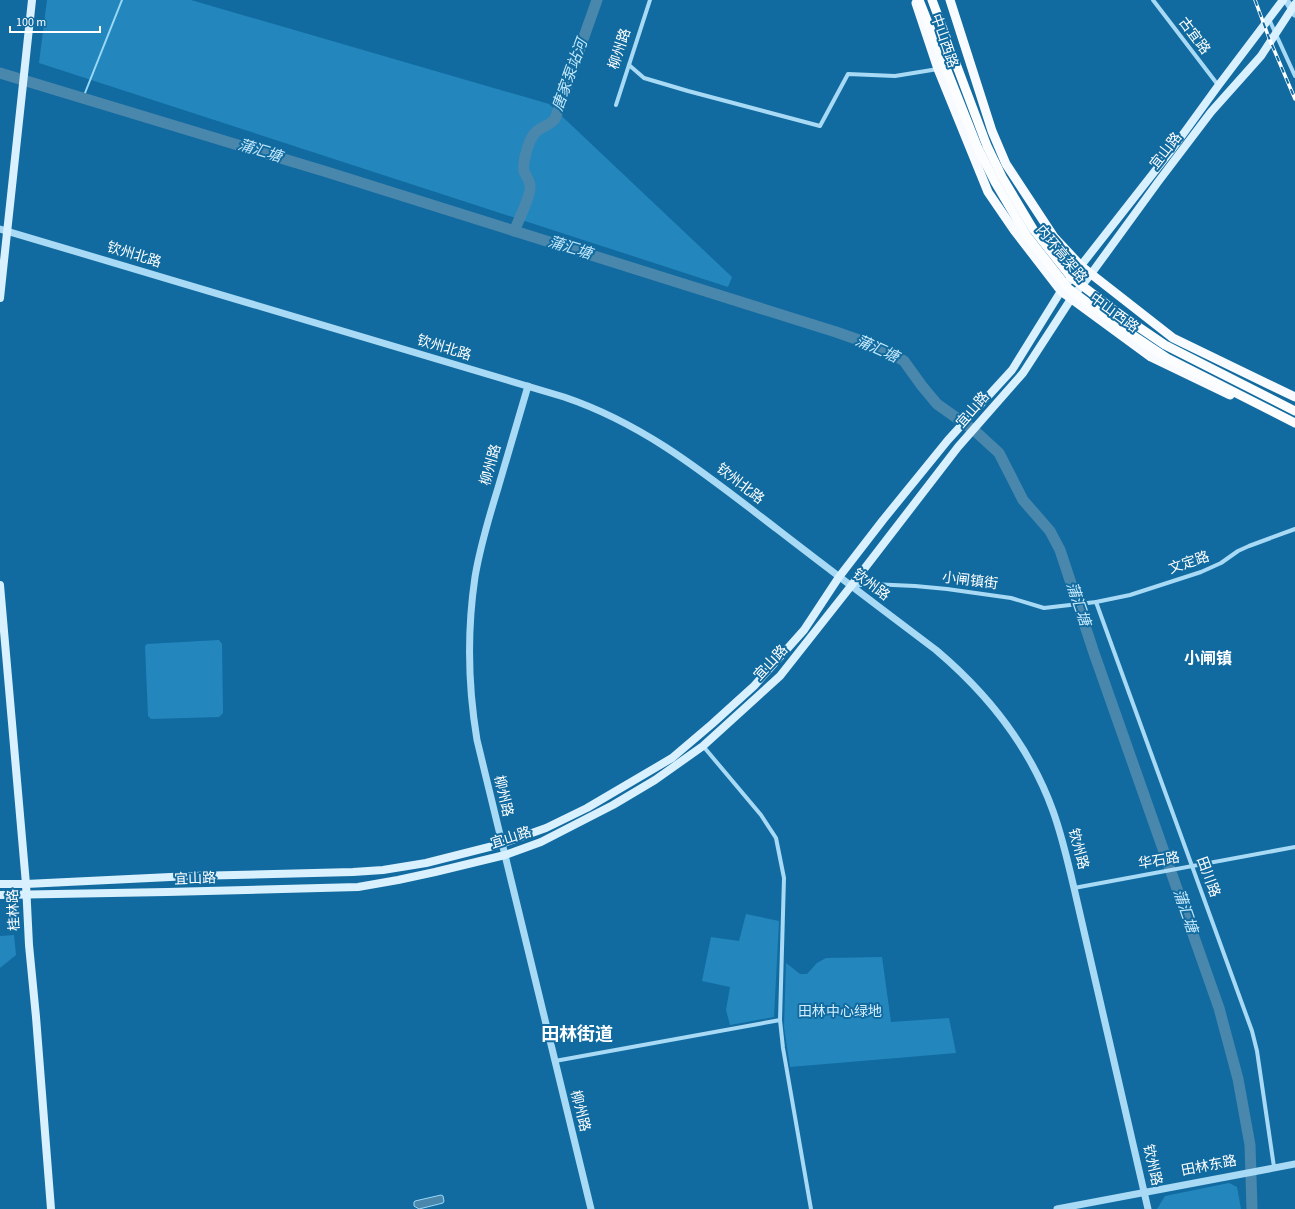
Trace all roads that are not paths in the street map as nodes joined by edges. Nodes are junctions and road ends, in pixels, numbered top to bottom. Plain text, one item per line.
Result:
1 (32, 0) edge
2 (650, 0) edge
3 (915, 0) edge
4 (919, 0) edge
5 (932, 0) edge
6 (950, 0) edge
7 (1153, 0) edge
8 (1285, 0) edge
9 (1294, 10) edge
10 (1269, 18) junction
11 (1276, 34) junction
12 (629, 65) junction
13 (938, 69) junction
14 (1295, 76) edge
15 (1218, 86) junction
16 (616, 105) dead end
17 (4, 230) edge
18 (1081, 266) junction
19 (1091, 274) junction
20 (1061, 291) junction
21 (0, 298) edge
22 (1071, 298) junction
23 (528, 386) junction
24 (1295, 397) edge
25 (1295, 411) edge
26 (1295, 424) edge
27 (1295, 529) edge
28 (839, 577) junction
29 (0, 585) edge
30 (851, 586) junction
31 (1096, 602) junction
32 (1084, 603) joint
33 (703, 746) junction
34 (501, 844) junction
35 (1295, 847) edge
36 (505, 855) junction
37 (1192, 867) junction
38 (0, 884) edge
39 (26, 884) junction
40 (1074, 888) junction
41 (0, 894) edge
42 (26, 895) junction
43 (780, 1020) junction
44 (555, 1061) junction
45 (1295, 1164) edge
46 (1271, 1168) junction
47 (1145, 1192) junction
48 (51, 1209) edge
49 (591, 1209) edge
50 (811, 1209) edge
51 (1057, 1209) edge
52 (1148, 1209) edge

1 - 17 main road
2 - 12 street, 柳州路
3 - 13 main road, 中山西路
4 - 26 highway, 内环高架路, bridge
5 - 25 highway, 内环高架路, bridge
6 - 18 main road, 中山西路
7 - 15 street, 古宜路
8 - 9 street
8 - 10 main road, 宜山路
9 - 11 main road, 宜山路
10 - 11 street
10 - 15 main road, 宜山路
11 - 14 street
11 - 19 main road, 宜山路
12 - 13 street
12 - 16 street, 柳州路
13 - 20 main road, 中山西路
15 - 18 main road, 宜山路
17 - 21 main road
17 - 23 street, 钦州北路
18 - 19 main road, 中山西路
18 - 20 main road, 宜山路
19 - 22 main road, 宜山路
19 - 24 main road, 中山西路
20 - 22 main road, 中山西路
20 - 28 main road, 宜山路
22 - 26 main road, 中山西路
22 - 30 main road, 宜山路
23 - 28 street, 钦州北路
23 - 34 street, 柳州路
27 - 31 street, 文定路
28 - 30 street, 钦州路
28 - 34 main road, 宜山路
29 - 39 main road, 桂林路
30 - 32 street, 小闸镇街
30 - 33 main road, 宜山路
30 - 40 street, 钦州路
31 - 32 street, 文定路
31 - 37 street, 田川路
33 - 36 main road, 宜山路
33 - 43 street
34 - 36 street, 柳州路
34 - 39 main road, 宜山路
35 - 37 street, 华石路
36 - 42 main road, 宜山路
36 - 44 street, 柳州路
37 - 40 street, 华石路
37 - 46 street, 田川路
38 - 39 main road, 宜山路
39 - 42 main road, 桂林路
40 - 47 street, 钦州路
41 - 42 main road, 宜山路
42 - 48 main road, 桂林路
43 - 44 street
43 - 50 street
44 - 49 street, 柳州路
45 - 46 street, 田林东路
46 - 47 street, 田林东路
47 - 51 street, 田林东路
47 - 52 street, 钦州路

